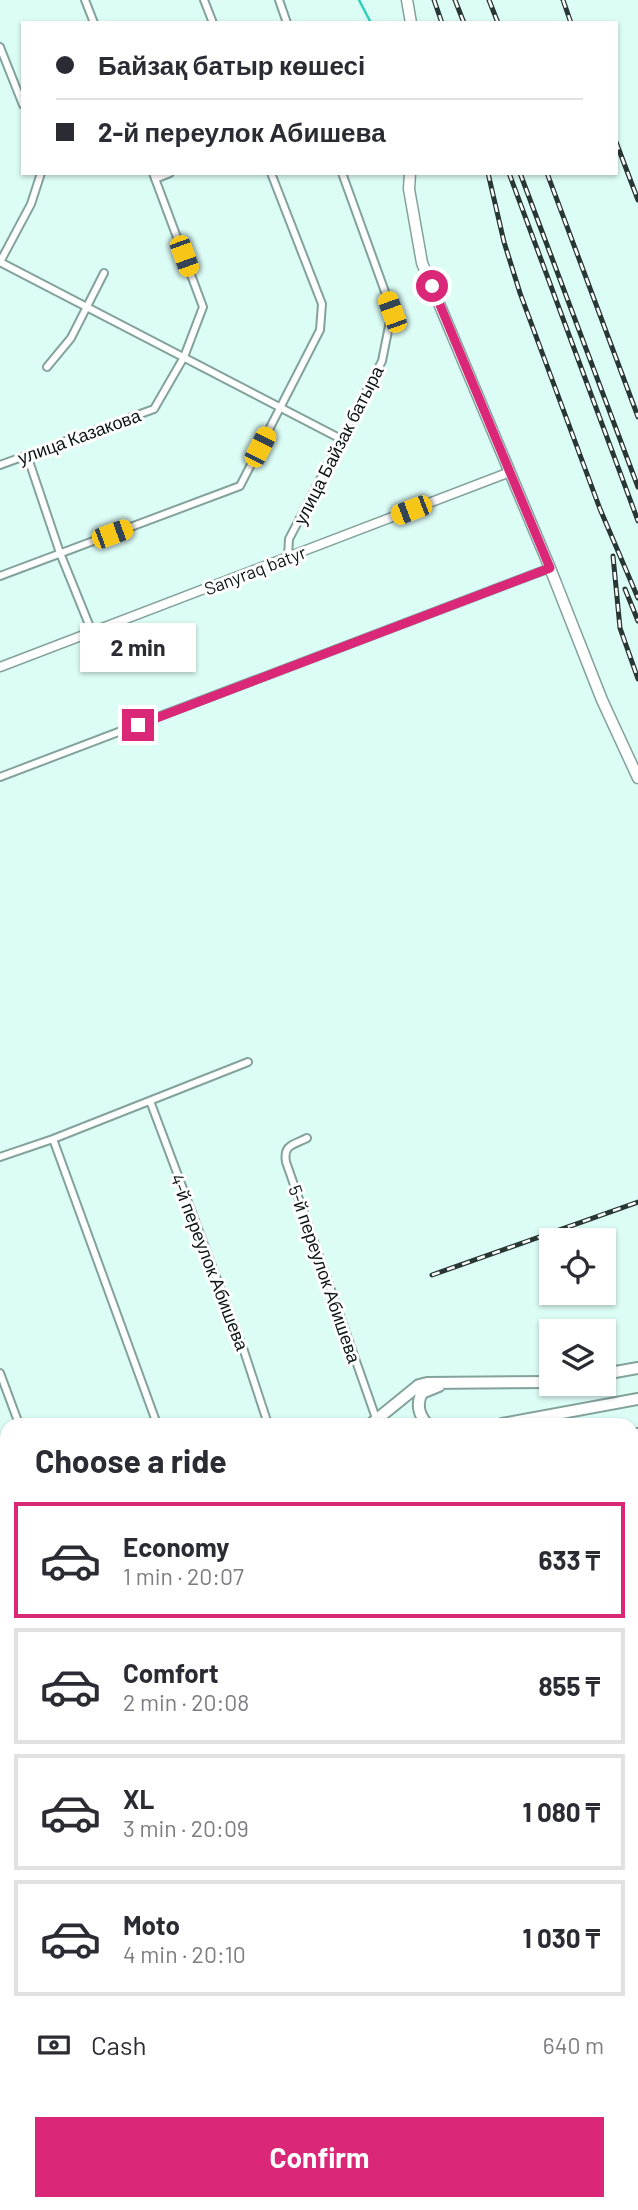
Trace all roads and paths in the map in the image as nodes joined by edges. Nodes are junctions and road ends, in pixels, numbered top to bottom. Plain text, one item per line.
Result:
1 (85, 0) edge
2 (204, 0) edge
3 (279, 0) edge
4 (408, 0) edge
5 (93, 21) edge
6 (212, 21) edge
7 (286, 21) edge
8 (411, 21) edge
9 (0, 47) edge
10 (21, 100) edge
11 (40, 175) edge
12 (272, 175) edge
13 (343, 175) edge
14 (410, 175) edge
15 (154, 176) edge
16 (0, 262) edge
17 (104, 273) dead end
18 (86, 305) junction
19 (184, 357) junction
20 (47, 367) dead end
21 (280, 408) junction
22 (341, 439) junction
23 (27, 455) junction
24 (0, 465) edge
25 (510, 472) junction
26 (60, 553) junction
27 (288, 557) junction
28 (550, 568) junction
29 (0, 576) edge
30 (92, 632) junction
31 (0, 667) edge
32 (0, 777) edge
33 (638, 778) edge
34 (248, 1062) dead end
35 (150, 1101) junction
36 (307, 1138) dead end
37 (52, 1139) junction
38 (0, 1157) edge
39 (638, 1368) edge
40 (616, 1372) edge
41 (0, 1373) edge
42 (539, 1382) edge
43 (453, 1383) junction
44 (638, 1399) edge
45 (17, 1418) edge
46 (154, 1418) edge
47 (266, 1418) edge
48 (372, 1418) edge
49 (380, 1418) edge
50 (421, 1418) edge
51 (535, 1418) edge

1 - 5 street
2 - 6 street
3 - 7 street
4 - 8 main road
9 - 10 street
11 - 16 street
12 - 21 street
13 - 22 street, улица Байзак батыра
14 - 25 main road
15 - 19 street, улица Казакова
16 - 18 street
17 - 18 street
18 - 19 street
18 - 20 street
19 - 21 street
19 - 23 street, улица Казакова
21 - 22 street
21 - 26 street
22 - 27 street, улица Байзак батыра
23 - 24 street, улица Казакова
23 - 26 street
25 - 27 street, Sanyraq batyr
25 - 28 main road
26 - 29 street
26 - 30 street
27 - 30 street, Sanyraq batyr
28 - 32 street
28 - 33 main road
30 - 31 street, Sanyraq batyr
34 - 35 street
35 - 37 street
35 - 47 street, 4-й переулок Абишева
36 - 48 street, 5-й переулок Абишева
37 - 38 street
37 - 46 street
39 - 40 main road
41 - 45 street
42 - 43 main road
43 - 49 main road
43 - 50 main road
44 - 51 main road

